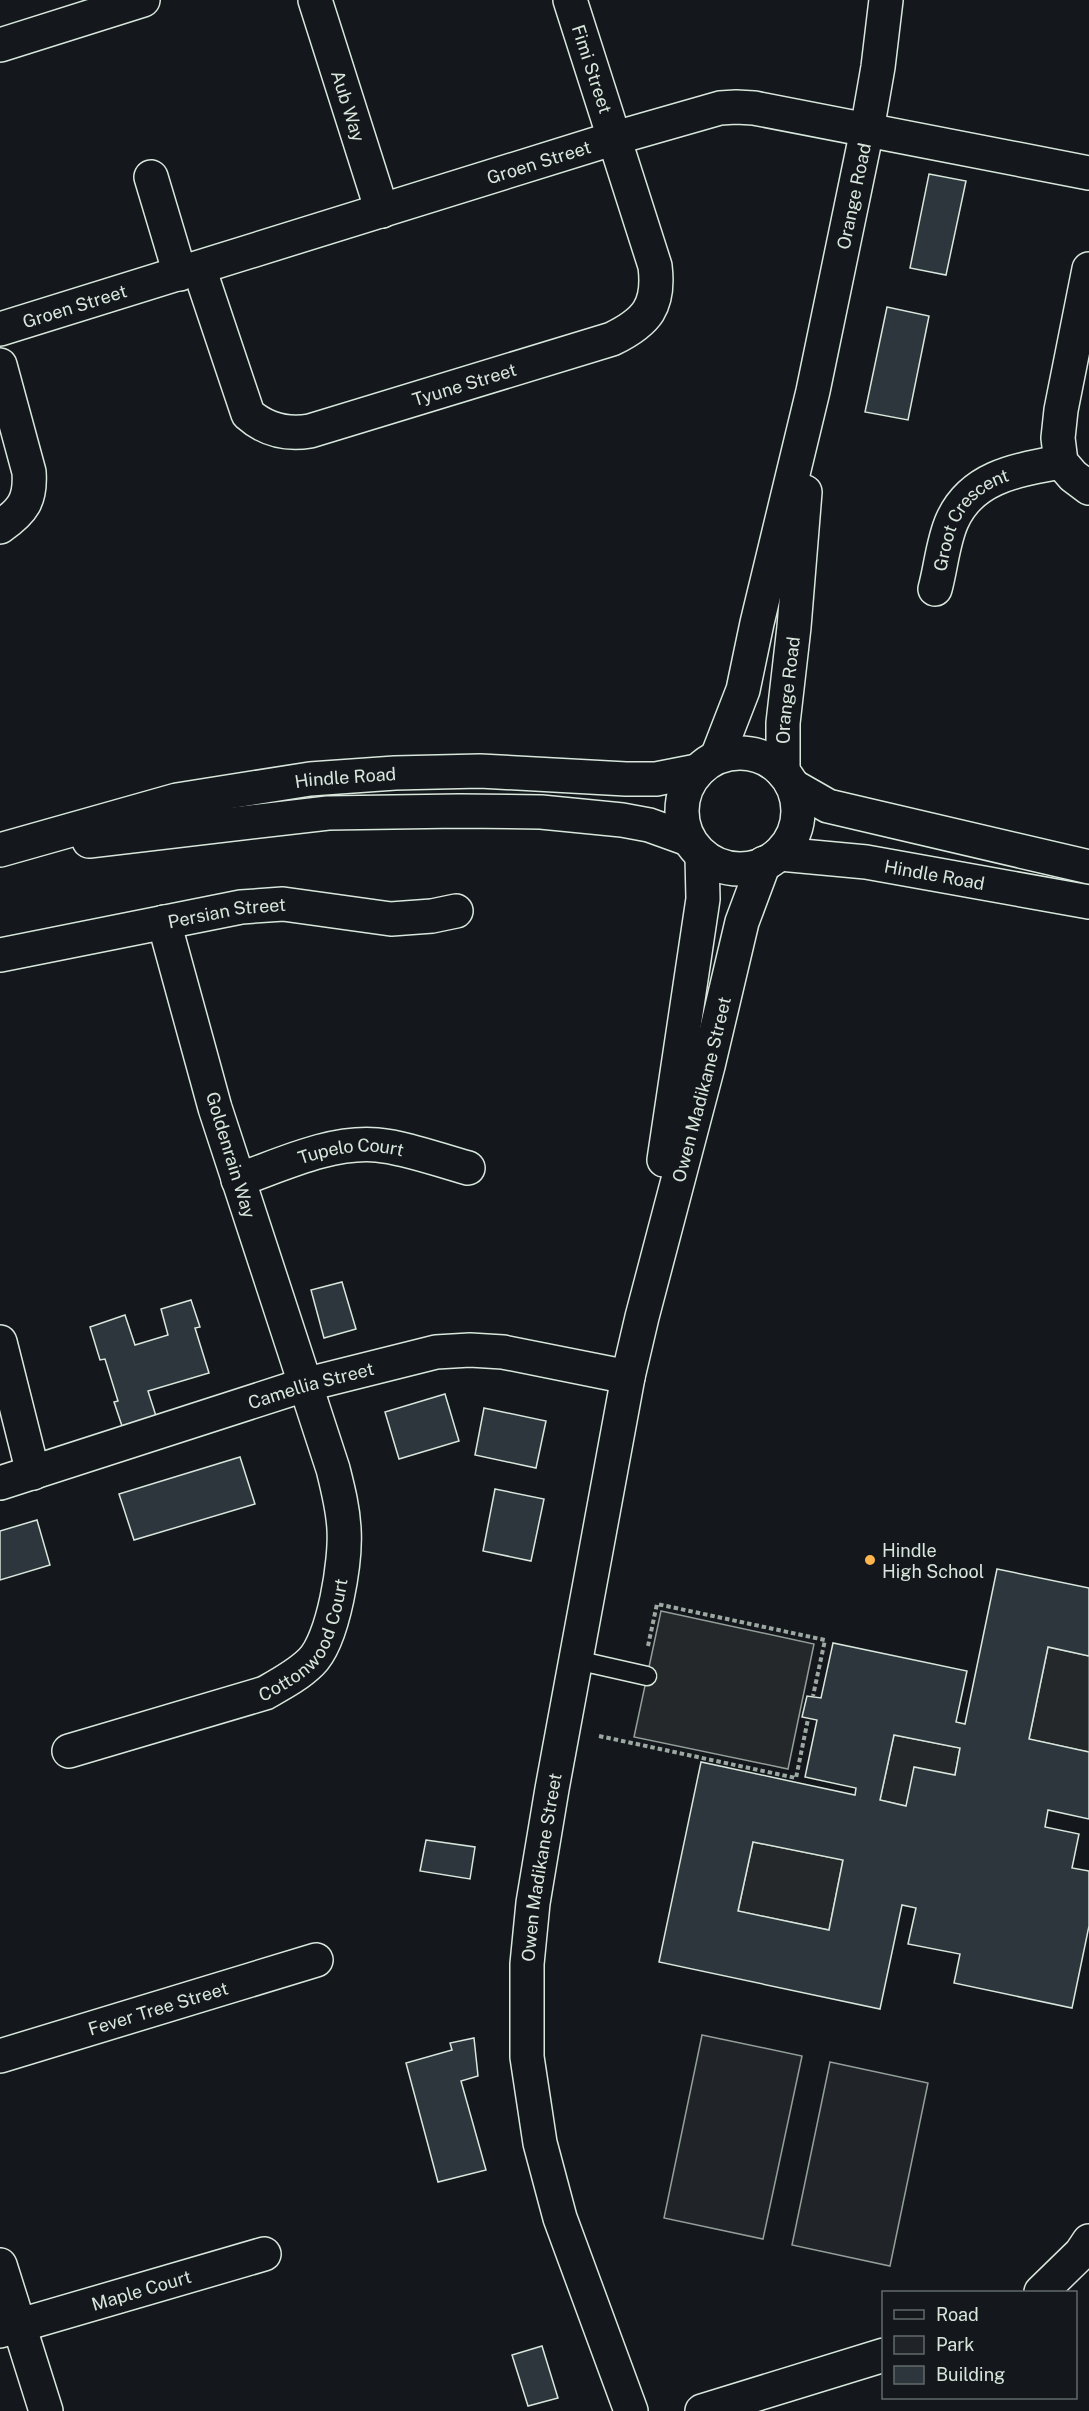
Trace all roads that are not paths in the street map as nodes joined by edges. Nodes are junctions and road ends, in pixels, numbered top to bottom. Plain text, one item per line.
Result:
1 (143, 0) edge
2 (315, 0) edge
3 (570, 0) edge
4 (886, 0) edge
5 (0, 45) edge
6 (867, 130) junction
7 (615, 138) junction
8 (1089, 173) edge
9 (151, 177) dead end
10 (382, 211) junction
11 (1089, 269) edge
12 (189, 271) junction
13 (3, 319) edge
14 (0, 365) edge
15 (813, 391) junction
16 (1062, 462) junction
17 (1089, 488) edge
18 (0, 527) edge
19 (936, 589) dead end
20 (707, 764) junction
21 (788, 779) junction
22 (695, 847) junction
23 (0, 850) edge
24 (772, 858) junction
25 (1089, 867) edge
26 (1089, 902) edge
27 (456, 911) dead end
28 (164, 922) junction
29 (0, 955) edge
30 (468, 1168) dead end
31 (238, 1180) junction
32 (642, 1317) junction
33 (0, 1342) edge
34 (628, 1377) junction
35 (304, 1385) junction
36 (33, 1473) junction
37 (0, 1483) edge
38 (576, 1660) junction
39 (647, 1676) dead end
40 (69, 1751) dead end
41 (316, 1960) dead end
42 (0, 2056) edge
43 (1089, 2241) edge
44 (264, 2254) dead end
45 (0, 2265) edge
46 (1042, 2291) edge
47 (9, 2328) edge
48 (882, 2356) edge
49 (46, 2411) edge
50 (631, 2411) edge
51 (702, 2411) edge

1 - 5 street
2 - 10 street, Aub Way
3 - 7 street, Fimi Street
4 - 6 street, Orange Road
6 - 7 street, Groen Street
6 - 8 street, Groen Street
6 - 15 street, Orange Road
7 - 10 street, Groen Street
7 - 12 street, Tyune Street
9 - 12 street, Tyune Street
10 - 12 street, Groen Street
11 - 16 street
12 - 13 street, Groen Street
14 - 18 street
15 - 20 street, Orange Road
15 - 21 street, Orange Road
16 - 17 street
16 - 19 street, Groot Crescent
20 - 21 street
20 - 22 street
20 - 23 street, Hindle Road
21 - 24 street
21 - 25 street
22 - 23 street, Hindle Road
22 - 24 street
22 - 32 street, Owen Madikane Street
24 - 26 street, Hindle Road
24 - 32 street, Owen Madikane Street
27 - 28 street, Persian Street
28 - 29 street, Persian Street
28 - 31 street, Goldenrain Way
30 - 31 street, Tupelo Court
31 - 35 street, Goldenrain Way
32 - 34 street, Owen Madikane Street
33 - 36 street
34 - 35 street, Camellia Street
34 - 38 street, Owen Madikane Street
35 - 36 street, Camellia Street
35 - 40 street, Cottonwood Court
36 - 37 street, Camellia Street
38 - 39 lane
38 - 50 street, Owen Madikane Street
41 - 42 street, Fever Tree Street
43 - 46 street
44 - 47 street, Maple Court
45 - 47 street
47 - 49 street
48 - 51 street

